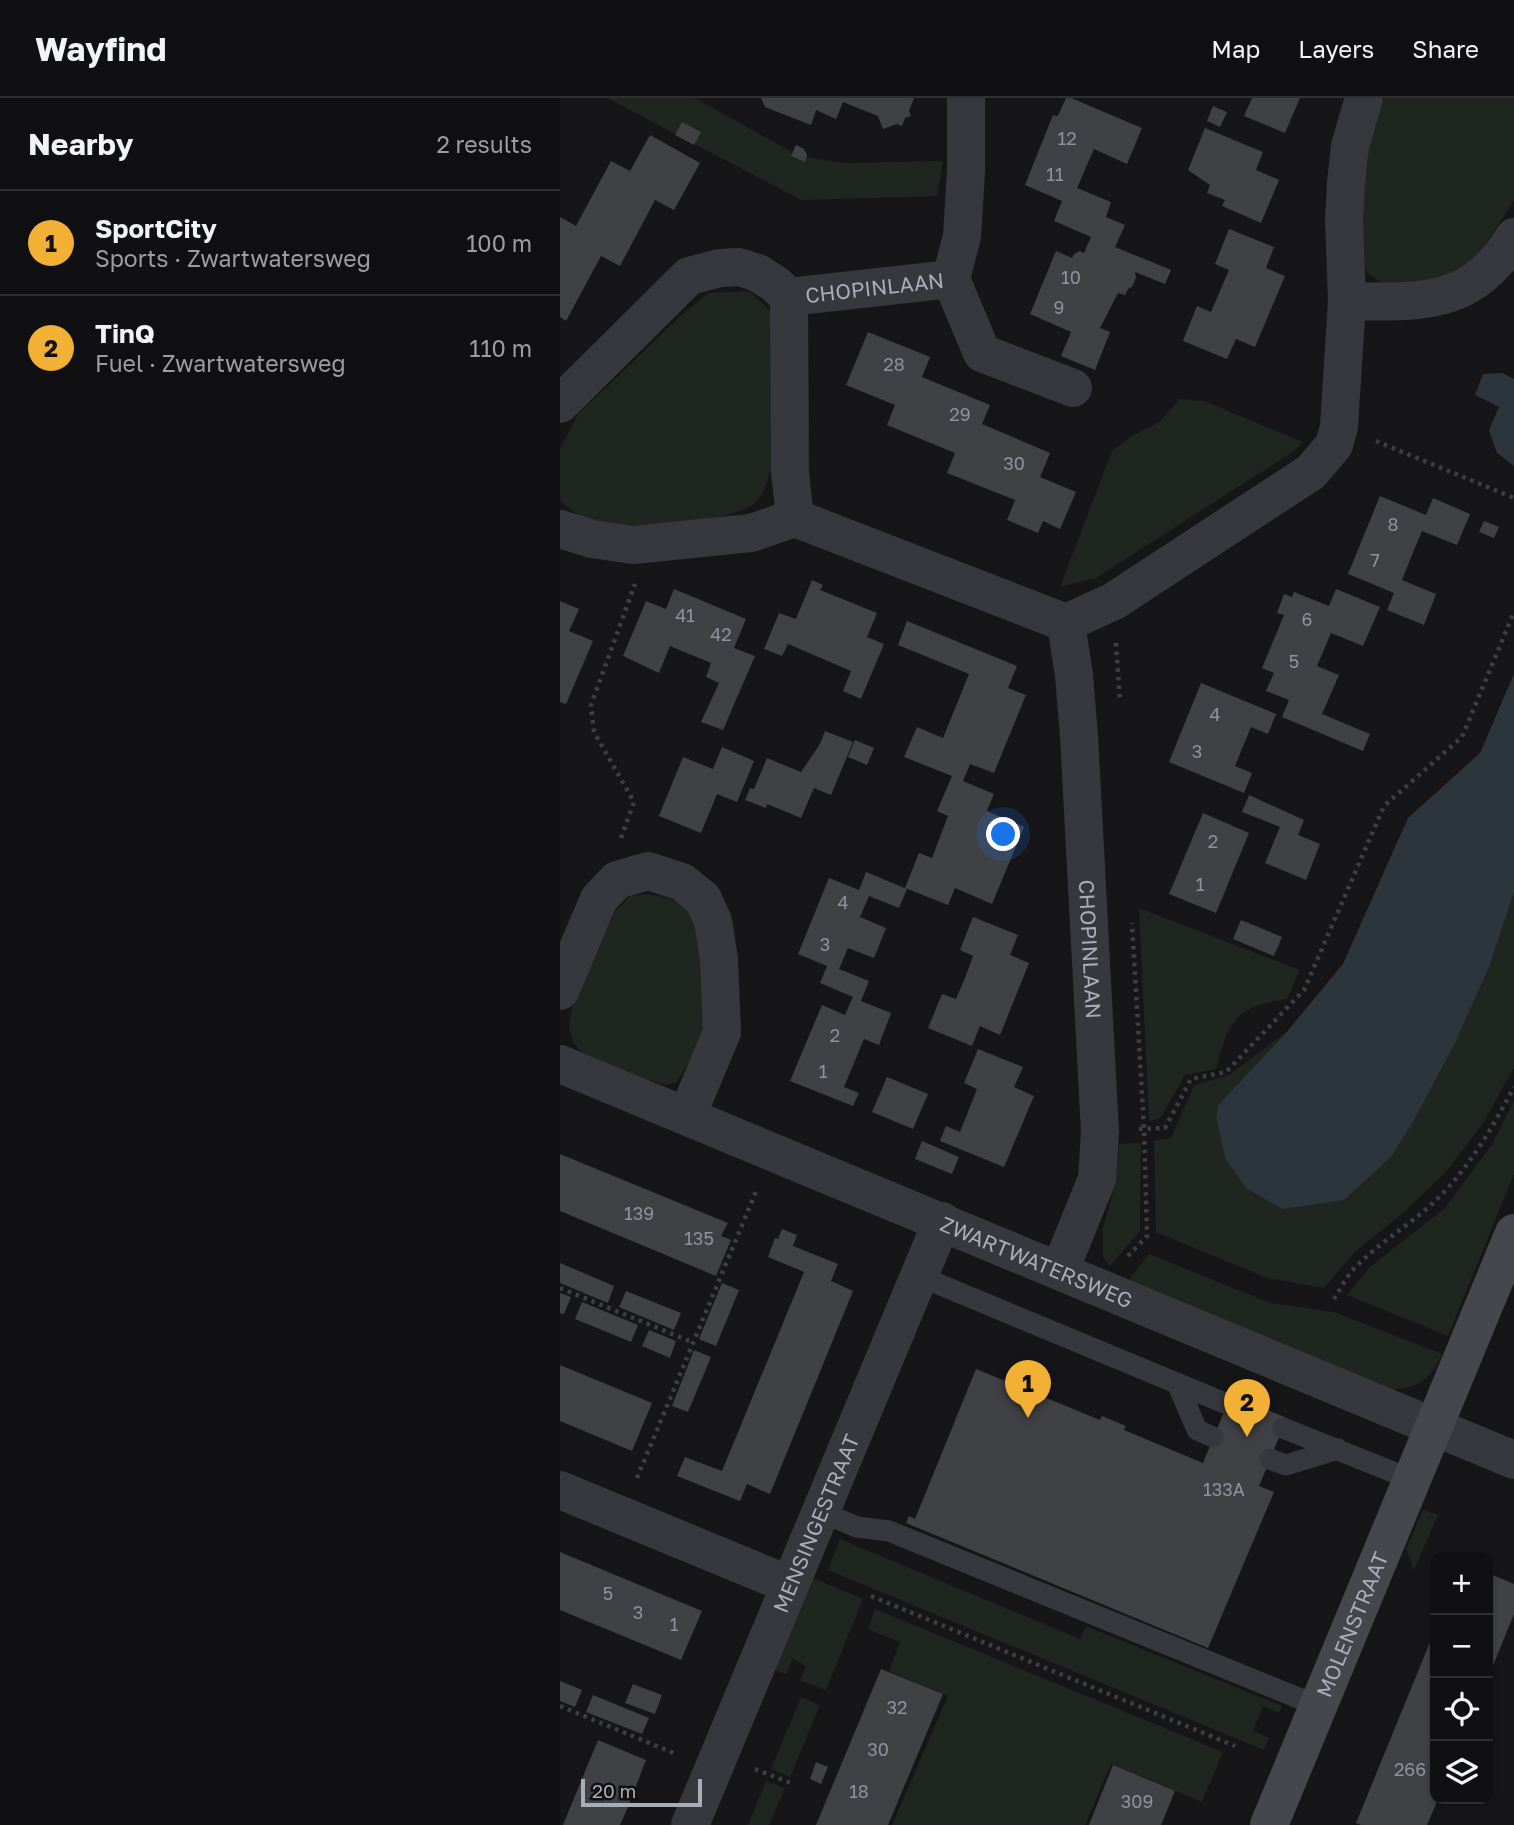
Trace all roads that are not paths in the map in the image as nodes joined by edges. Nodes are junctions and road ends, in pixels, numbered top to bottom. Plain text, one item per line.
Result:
1 (966, 98) edge
2 (1364, 98) edge
3 (1514, 237) edge
4 (951, 279) junction
5 (789, 297) junction
6 (1347, 301) junction
7 (1073, 388) dead end
8 (560, 404) edge
9 (795, 518) junction
10 (560, 529) edge
11 (1066, 623) junction
12 (560, 991) edge
13 (560, 1064) edge
14 (687, 1116) junction
15 (942, 1221) junction
16 (1514, 1233) edge
17 (1060, 1270) junction
18 (919, 1276) junction
19 (1177, 1383) junction
20 (1227, 1404) dead end
21 (1436, 1426) junction
22 (1283, 1428) dead end
23 (1213, 1437) dead end
24 (1338, 1449) junction
25 (1270, 1459) dead end
26 (1514, 1460) edge
27 (1413, 1480) junction
28 (560, 1490) edge
29 (821, 1512) junction
30 (790, 1585) junction
31 (1318, 1706) junction
32 (690, 1825) edge
33 (1269, 1825) edge

1 - 4 street
2 - 6 street
3 - 6 street
4 - 5 street, CHOPINLAAN
4 - 7 street, CHOPINLAAN
5 - 8 street, CHOPINLAAN
5 - 9 street, CHOPINLAAN
6 - 11 street
9 - 10 street
9 - 11 street
11 - 17 street, CHOPINLAAN
12 - 14 street
13 - 14 street, ZWARTWATERSWEG
14 - 15 street, ZWARTWATERSWEG
15 - 17 street, ZWARTWATERSWEG
15 - 18 street, MENSINGESTRAAT
16 - 21 street, MOLENSTRAAT
17 - 21 street, ZWARTWATERSWEG
18 - 19 lane
18 - 29 street, MENSINGESTRAAT
19 - 20 lane
19 - 23 lane
21 - 26 street, ZWARTWATERSWEG
21 - 27 street, MOLENSTRAAT
22 - 24 lane
24 - 25 lane
24 - 27 lane
27 - 31 street, MOLENSTRAAT
28 - 30 street
29 - 30 street, MENSINGESTRAAT
29 - 31 lane
30 - 32 street, MENSINGESTRAAT
31 - 33 street, MOLENSTRAAT

